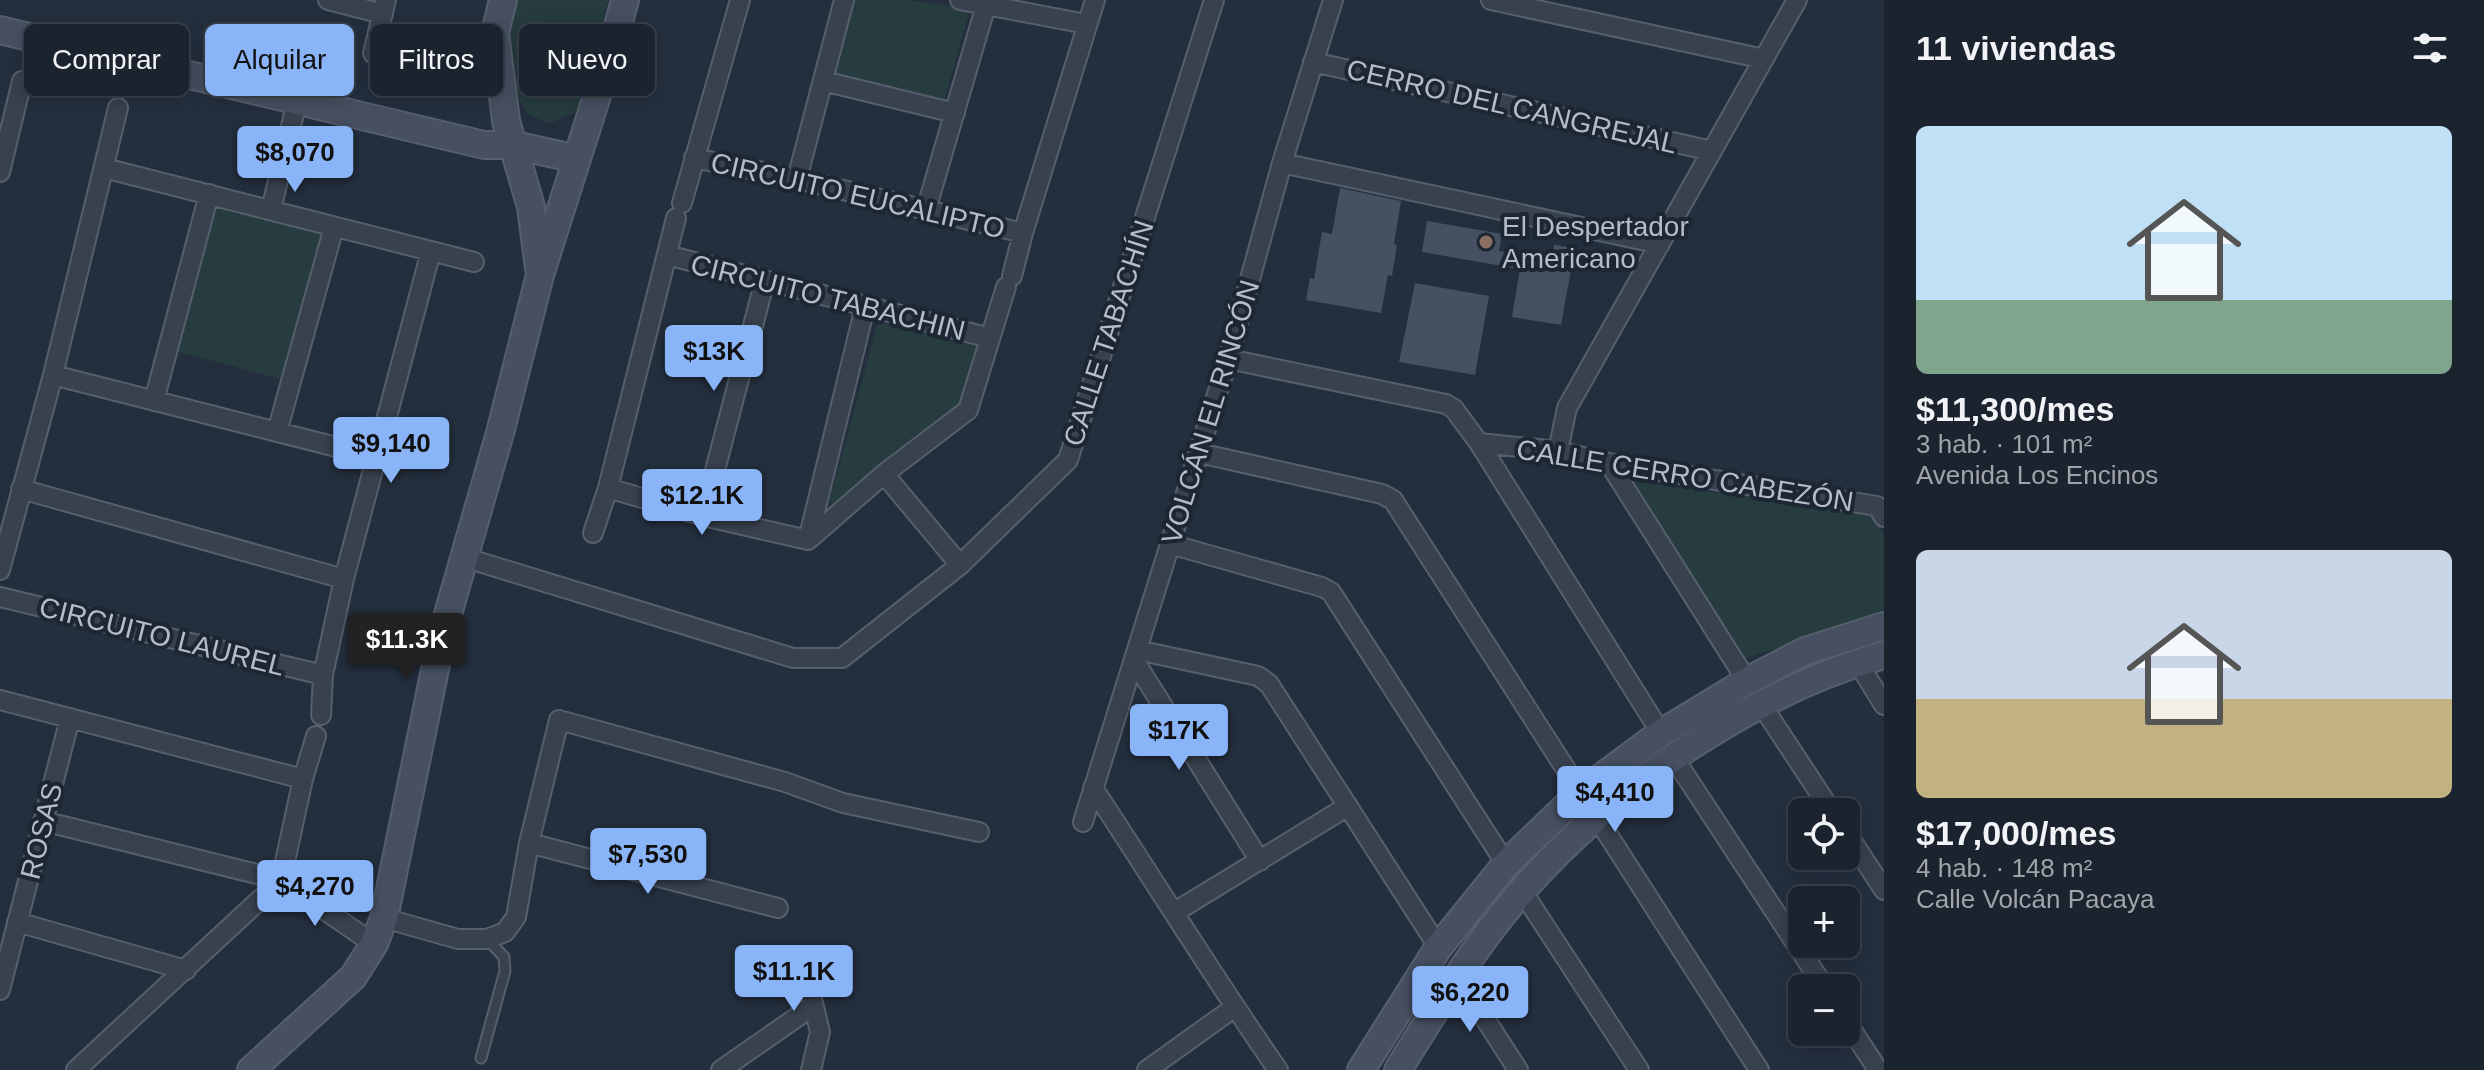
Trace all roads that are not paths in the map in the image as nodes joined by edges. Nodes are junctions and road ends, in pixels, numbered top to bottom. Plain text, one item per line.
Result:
1 (328, 0) edge
2 (503, 0) edge
3 (625, 0) edge
4 (740, 0) edge
5 (844, 0) edge
6 (960, 0) edge
7 (1095, 0) edge
8 (1214, 0) edge
9 (1333, 0) edge
10 (1491, 0) edge
11 (1797, 0) edge
12 (986, 5) junction
13 (385, 7) edge
14 (1086, 24) junction
15 (0, 30) edge
16 (1764, 59) junction
17 (1313, 62) junction
18 (22, 81) dead end
19 (823, 81) junction
20 (297, 101) junction
21 (118, 108) dead end
22 (955, 113) junction
23 (514, 145) junction
24 (2, 151) edge
25 (1712, 151) junction
26 (694, 158) junction
27 (577, 159) junction
28 (1282, 163) junction
29 (104, 168) junction
30 (0, 172) edge
31 (797, 179) junction
32 (209, 194) junction
33 (271, 210) junction
34 (926, 210) junction
35 (679, 211) joint
36 (334, 227) junction
37 (1023, 233) junction
38 (1660, 244) junction
39 (431, 251) junction
40 (667, 255) junction
41 (474, 262) dead end
42 (540, 275) junction
43 (765, 280) junction
44 (1009, 282) joint
45 (865, 307) junction
46 (990, 338) junction
47 (1228, 359) junction
48 (53, 375) junction
49 (154, 401) junction
50 (277, 432) junction
51 (1479, 443) junction
52 (1558, 451) junction
53 (1199, 453) junction
54 (376, 457) junction
55 (1609, 463) junction
56 (884, 474) junction
57 (608, 488) junction
58 (21, 489) junction
59 (703, 516) junction
60 (1884, 517) edge
61 (593, 533) dead end
62 (808, 540) junction
63 (1170, 544) junction
64 (463, 557) junction
65 (960, 565) junction
66 (0, 570) edge
67 (344, 579) junction
68 (0, 597) edge
69 (1884, 626) edge
70 (1135, 655) junction
71 (1884, 655) edge
72 (1858, 663) junction
73 (323, 675) junction
74 (1747, 681) junction
75 (0, 700) edge
76 (1761, 704) junction
77 (1884, 705) edge
78 (321, 715) dead end
79 (70, 718) junction
80 (1661, 733) junction
81 (316, 736) dead end
82 (1674, 758) junction
83 (303, 779) junction
84 (1093, 788) junction
85 (1580, 793) junction
86 (1823, 798) edge
87 (1348, 806) junction
88 (1596, 817) junction
89 (43, 821) junction
90 (1083, 822) dead end
91 (979, 832) dead end
92 (529, 843) junction
93 (1860, 853) edge
94 (1260, 861) junction
95 (1506, 864) junction
96 (281, 880) junction
97 (1884, 890) edge
98 (1522, 891) junction
99 (778, 908) dead end
100 (1175, 912) junction
101 (384, 918) junction
102 (17, 922) junction
103 (487, 939) junction
104 (374, 944) junction
105 (1439, 948) junction
106 (802, 957) dead end
107 (186, 970) junction
108 (1816, 974) edge
109 (1457, 975) junction
110 (0, 990) edge
111 (813, 1006) junction
112 (1235, 1007) junction
113 (1860, 1042) edge
114 (481, 1058) dead end
115 (1153, 1068) edge
116 (76, 1070) edge
117 (251, 1070) edge
118 (721, 1070) edge
119 (811, 1070) edge
120 (1278, 1070) edge
121 (1361, 1070) edge
122 (1398, 1070) edge
123 (1518, 1070) edge
124 (1639, 1070) edge
125 (1759, 1070) edge
126 (1878, 1070) edge

1 - 13 street
2 - 23 street
3 - 27 street
4 - 26 street, CIRCUITO EUCALIPTO
5 - 19 street
6 - 12 street
7 - 14 street, CIRCUITO EUCALIPTO
8 - 65 street, CALLE TABACHÍN
9 - 17 street, VOLCÁN EL RINCÓN
10 - 16 street
11 - 16 street
12 - 14 street
12 - 22 street
14 - 37 street, CIRCUITO EUCALIPTO
15 - 20 street
16 - 25 street
17 - 25 street, CERRO DEL CANGREJAL
17 - 28 street, VOLCÁN EL RINCÓN
18 - 24 street
19 - 22 street
19 - 31 street
20 - 23 street
20 - 33 street
21 - 29 street
22 - 34 street
23 - 27 street
23 - 42 street
24 - 30 street
25 - 38 street
26 - 31 street, CIRCUITO EUCALIPTO
26 - 35 street, CIRCUITO EUCALIPTO
27 - 42 street
28 - 38 street
28 - 47 street, VOLCÁN EL RINCÓN
29 - 32 street
29 - 48 street
31 - 34 street, CIRCUITO EUCALIPTO
32 - 33 street
32 - 49 street
33 - 36 street
34 - 37 street, CIRCUITO EUCALIPTO
35 - 40 street, CIRCUITO TABACHIN
36 - 39 street
36 - 50 street
37 - 44 street, CIRCUITO EUCALIPTO
38 - 52 street
39 - 41 street
39 - 54 street
40 - 43 street, CIRCUITO TABACHIN
40 - 57 street, CIRCUITO TABACHIN
42 - 64 street
43 - 45 street, CIRCUITO TABACHIN
43 - 59 street
44 - 46 street, CIRCUITO TABACHIN
45 - 46 street, CIRCUITO TABACHIN
45 - 62 street
46 - 56 street, CIRCUITO TABACHIN
47 - 51 street
47 - 53 street, VOLCÁN EL RINCÓN
48 - 49 street
48 - 58 street
49 - 50 street
50 - 54 street
51 - 52 street, CALLE CERRO CABEZÓN
51 - 80 street
52 - 55 street, CALLE CERRO CABEZÓN
53 - 63 street, VOLCÁN EL RINCÓN
53 - 85 street
54 - 67 street
55 - 60 street, CALLE CERRO CABEZÓN
55 - 74 street
56 - 62 street, CIRCUITO TABACHIN
56 - 65 street
57 - 59 street
57 - 61 street, CIRCUITO TABACHIN
58 - 66 street
58 - 67 street
59 - 62 street
63 - 70 street, VOLCÁN EL RINCÓN
63 - 95 street
64 - 65 street, CALLE TABACHÍN
64 - 101 street
67 - 73 street
68 - 73 street, CIRCUITO LAUREL
69 - 74 street
70 - 84 street, VOLCÁN EL RINCÓN
70 - 87 street
70 - 94 street
71 - 72 street
72 - 76 street
72 - 77 street
73 - 78 street
74 - 80 street
75 - 79 street
76 - 82 street
76 - 86 street
79 - 83 street
79 - 89 street, ROSAS
80 - 85 street
81 - 83 street
82 - 88 street
82 - 108 street
83 - 96 street
84 - 90 street, VOLCÁN EL RINCÓN
84 - 100 street
85 - 88 street
85 - 95 street
87 - 94 street
87 - 105 street
88 - 98 street
88 - 125 street
89 - 96 street
89 - 102 street, ROSAS
91 - 92 street
92 - 99 street
92 - 103 street
93 - 97 street
94 - 100 street
95 - 105 street
96 - 104 street
96 - 107 street
98 - 109 street
98 - 124 street
100 - 112 street
101 - 103 street
101 - 104 street
102 - 107 street
102 - 110 street, ROSAS
103 - 114 lane
104 - 117 street
105 - 121 street
106 - 111 street
107 - 116 street
109 - 122 street
109 - 123 street
111 - 118 street
111 - 119 street
112 - 115 street
112 - 120 street
113 - 126 street

